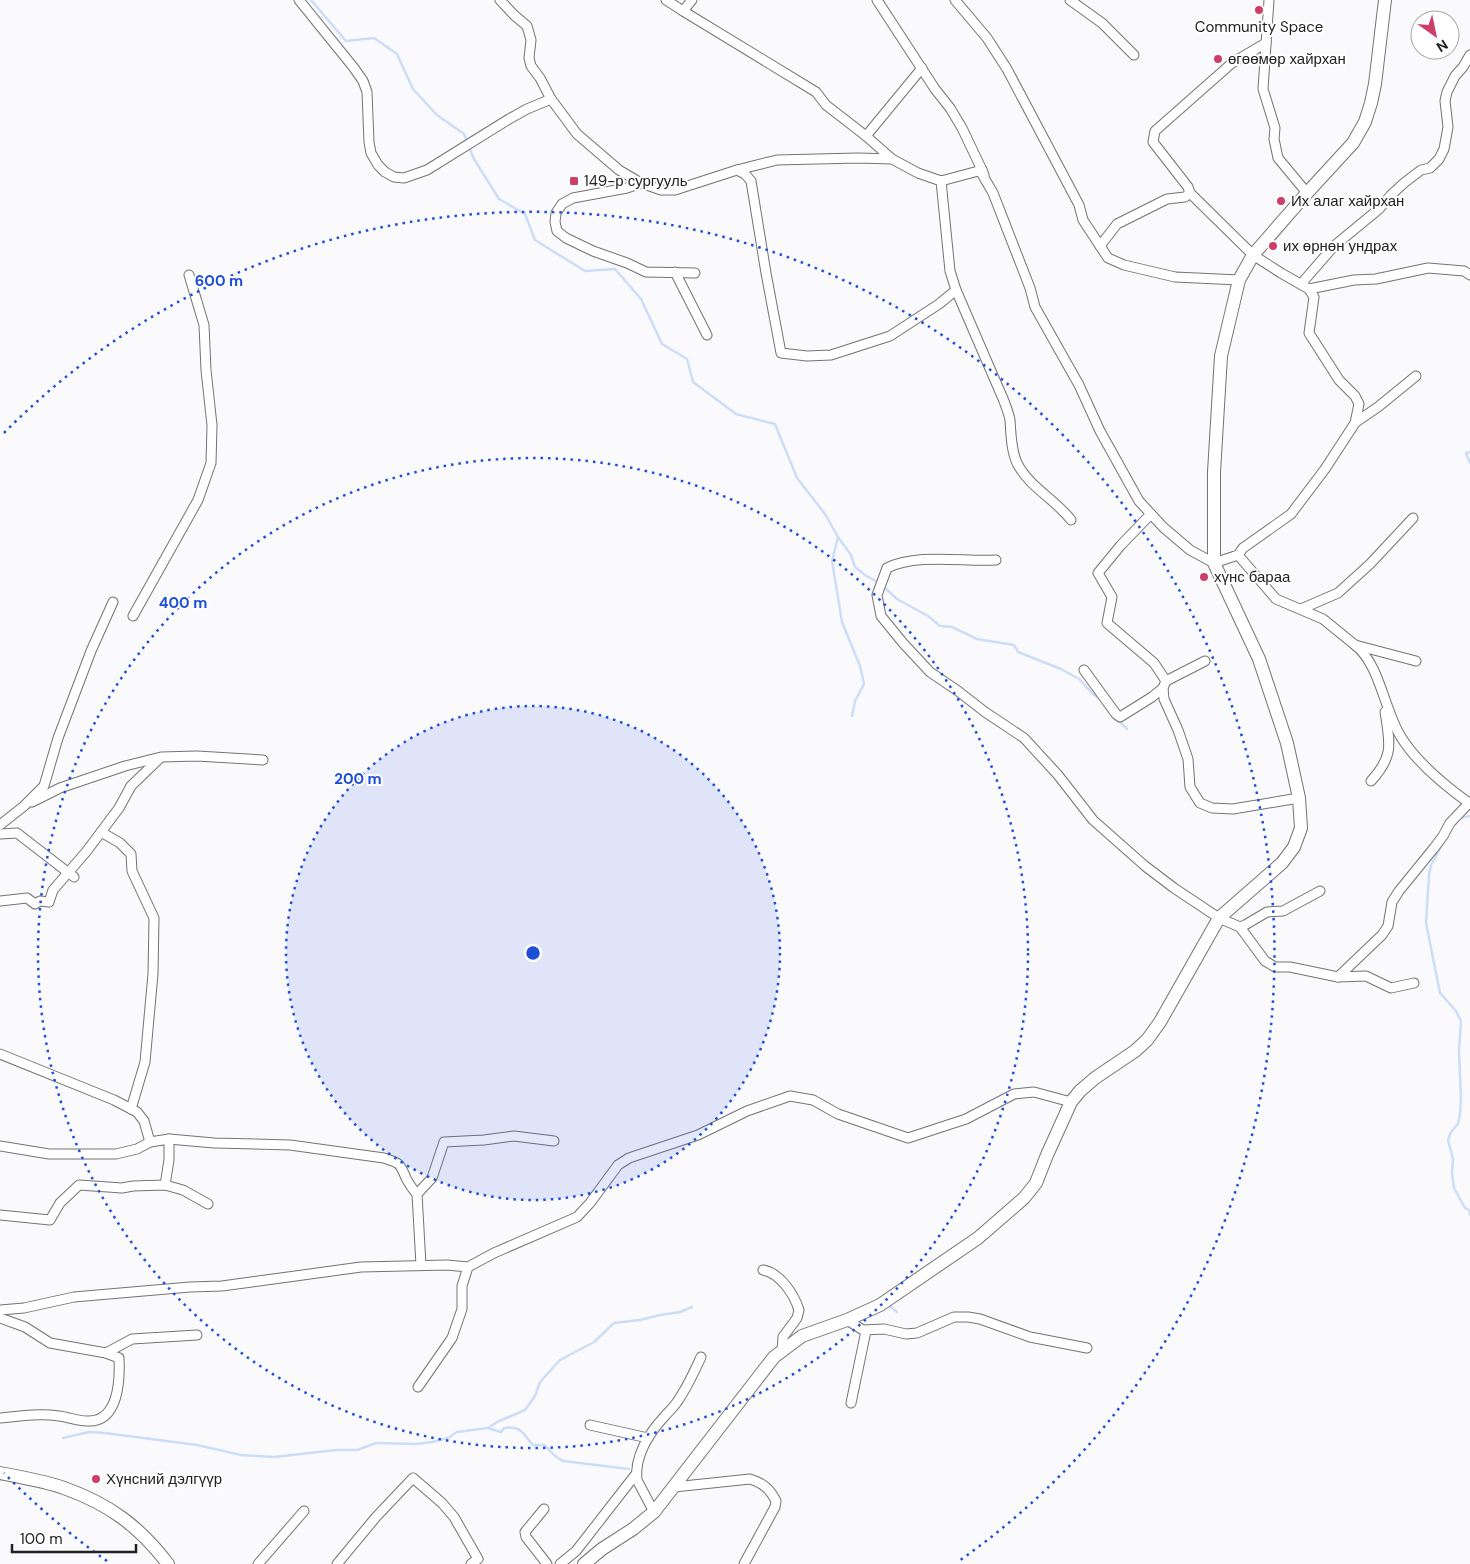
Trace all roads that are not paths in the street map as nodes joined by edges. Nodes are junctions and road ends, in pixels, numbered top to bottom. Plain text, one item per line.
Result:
1 (299, 0) edge
2 (500, 0) edge
3 (666, 0) edge
4 (692, 0) edge
5 (877, 0) edge
6 (955, 0) edge
7 (1070, 0) edge
8 (1269, 0) edge
9 (1385, 0) edge
10 (683, 12) junction
11 (1266, 43) junction
12 (1134, 55) dead end
13 (1470, 55) edge
14 (922, 68) junction
15 (551, 100) junction
16 (866, 136) junction
17 (892, 159) junction
18 (737, 170) junction
19 (982, 170) junction
20 (941, 181) junction
21 (641, 183) junction
22 (1190, 193) junction
23 (1307, 193) junction
24 (1100, 246) junction
25 (1253, 255) junction
26 (675, 272) junction
27 (695, 273) dead end
28 (189, 275) dead end
29 (1470, 275) edge
30 (1240, 280) junction
31 (1305, 286) junction
32 (956, 290) junction
33 (707, 336) dead end
34 (1416, 376) dead end
35 (1356, 422) junction
36 (1151, 514) junction
37 (1413, 518) dead end
38 (1071, 520) dead end
39 (1238, 555) junction
40 (996, 560) dead end
41 (1214, 563) junction
42 (113, 602) dead end
43 (1302, 609) junction
44 (133, 616) dead end
45 (1355, 645) junction
46 (1205, 661) dead end
47 (1416, 661) dead end
48 (1084, 670) dead end
49 (1165, 684) junction
50 (1383, 694) junction
51 (161, 757) junction
52 (263, 760) dead end
53 (1371, 781) dead end
54 (1299, 798) junction
55 (1469, 802) edge
56 (24, 806) junction
57 (0, 825) edge
58 (101, 832) junction
59 (0, 834) edge
60 (71, 875) junction
61 (1320, 891) dead end
62 (0, 901) edge
63 (1219, 918) junction
64 (1240, 926) junction
65 (1338, 977) junction
66 (1414, 983) dead end
67 (0, 1054) edge
68 (1071, 1102) junction
69 (131, 1109) junction
70 (169, 1139) junction
71 (554, 1141) dead end
72 (150, 1142) junction
73 (0, 1146) edge
74 (165, 1185) junction
75 (416, 1194) junction
76 (208, 1204) dead end
77 (0, 1215) edge
78 (421, 1265) junction
79 (468, 1267) junction
80 (763, 1270) dead end
81 (0, 1310) edge
82 (0, 1318) edge
83 (847, 1320) junction
84 (866, 1331) junction
85 (197, 1334) dead end
86 (1087, 1348) dead end
87 (782, 1351) junction
88 (106, 1353) junction
89 (701, 1357) dead end
90 (418, 1387) dead end
91 (851, 1403) dead end
92 (0, 1418) edge
93 (590, 1425) dead end
94 (648, 1438) junction
95 (0, 1473) edge
96 (636, 1474) junction
97 (674, 1487) junction
98 (544, 1509) dead end
99 (304, 1511) dead end
100 (654, 1512) junction
101 (576, 1551) junction
102 (478, 1562) edge
103 (586, 1563) edge
104 (168, 1564) edge
105 (258, 1564) edge
106 (337, 1564) edge
107 (547, 1564) edge
108 (560, 1564) edge
109 (744, 1564) edge

1 - 15 street
2 - 15 street
3 - 10 street
4 - 10 street
5 - 14 street
6 - 24 street
7 - 12 street
8 - 11 street
9 - 23 street
10 - 16 street
11 - 22 street
11 - 23 street
13 - 31 street
14 - 16 street
14 - 19 street
15 - 21 street
16 - 17 street
17 - 18 street
17 - 20 street
18 - 21 street
18 - 32 street
19 - 20 street
19 - 36 street
20 - 32 street
21 - 26 street
22 - 24 street
22 - 25 street
23 - 25 street
24 - 30 street
25 - 30 street
25 - 31 street
26 - 27 street
26 - 33 street
28 - 44 street
29 - 31 street
30 - 41 street
31 - 35 street
32 - 38 street
34 - 35 street
35 - 39 street
36 - 41 street
36 - 49 street
37 - 43 street
39 - 41 street
39 - 43 street
40 - 63 street
41 - 54 street
42 - 56 street
43 - 45 street
45 - 47 street
45 - 50 street
46 - 49 street
48 - 49 street
49 - 54 street
50 - 53 street
50 - 55 street
51 - 52 street
51 - 56 street
51 - 58 street
54 - 63 street
55 - 65 street
56 - 57 street
58 - 60 street
58 - 69 street
59 - 60 street
60 - 62 street
61 - 64 street
63 - 64 street
63 - 68 street
64 - 65 street
65 - 66 street
67 - 69 street
68 - 79 street
68 - 83 street
69 - 72 street
70 - 72 street
70 - 74 street
70 - 75 street
71 - 75 street
72 - 73 street
74 - 76 street
74 - 77 street
75 - 78 street
78 - 79 street
78 - 81 street
79 - 90 street
80 - 87 street
82 - 88 street
83 - 84 street
83 - 87 street
84 - 86 street
84 - 91 street
85 - 88 street
87 - 97 street
88 - 92 street
89 - 94 street
93 - 94 street
94 - 96 street
95 - 104 street
96 - 100 street
96 - 101 street
97 - 100 street
97 - 109 street
98 - 107 street
99 - 105 street
100 - 103 street
101 - 103 street
101 - 108 street
102 - 106 street

